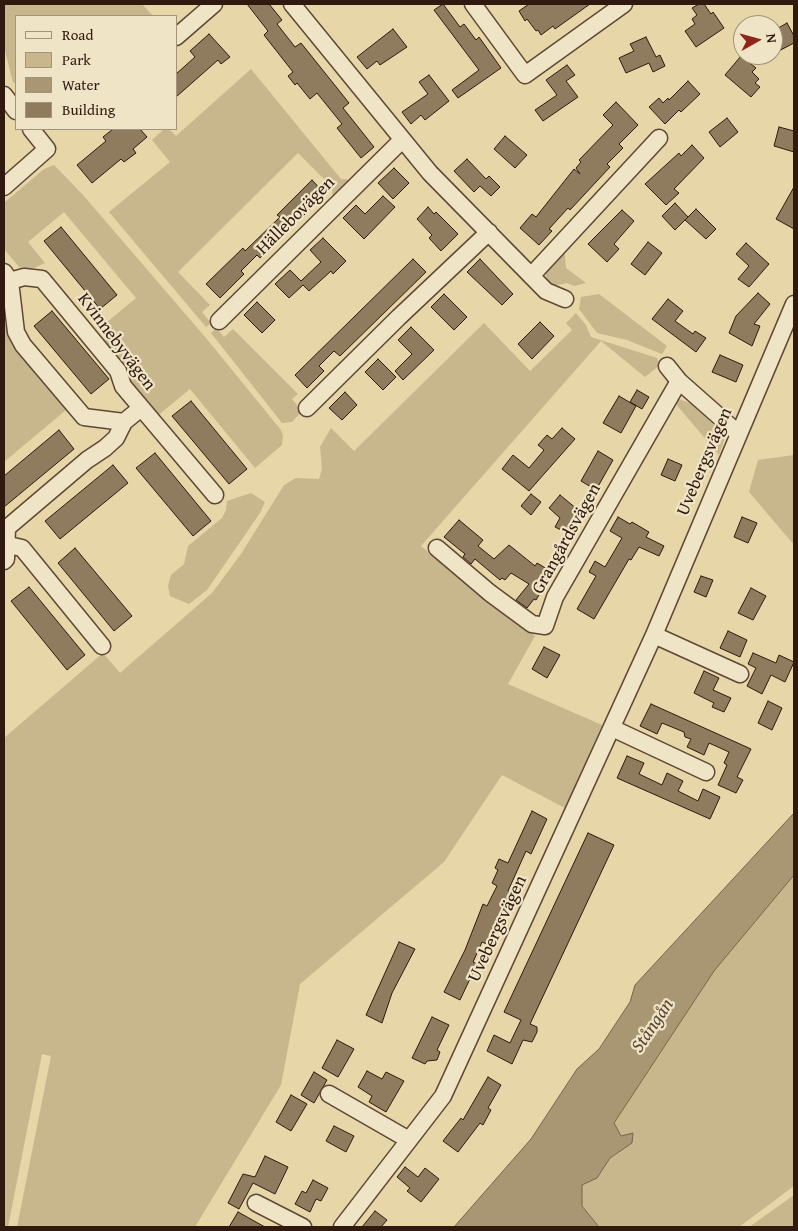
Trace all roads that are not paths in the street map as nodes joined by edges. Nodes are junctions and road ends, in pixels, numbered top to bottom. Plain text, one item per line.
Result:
1 (214, 4) edge
2 (292, 4) edge
3 (473, 4) edge
4 (624, 4) edge
5 (178, 34) edge
6 (4, 95) edge
7 (15, 110) edge
8 (32, 130) edge
9 (659, 138) dead end
10 (402, 140) junction
11 (4, 187) edge
12 (489, 232) junction
13 (7, 276) edge
14 (532, 276) junction
15 (565, 299) dead end
16 (794, 304) edge
17 (219, 321) dead end
18 (667, 366) dead end
19 (679, 382) junction
20 (141, 408) junction
21 (307, 408) dead end
22 (124, 422) junction
23 (739, 434) junction
24 (215, 495) dead end
25 (5, 544) edge
26 (437, 548) dead end
27 (4, 561) edge
28 (654, 635) junction
29 (102, 646) dead end
30 (740, 674) dead end
31 (612, 728) junction
32 (706, 772) dead end
33 (329, 1094) dead end
34 (409, 1140) junction
35 (256, 1203) dead end
36 (303, 1227) edge
37 (342, 1227) edge

1 - 5 street
2 - 10 street
3 - 4 street
6 - 7 street
8 - 11 street
9 - 14 street
10 - 12 street
10 - 17 street, Hällebovägen
12 - 14 street
12 - 21 street
13 - 20 street, Kvinnebyvägen
13 - 22 street, Kvinnebyvägen
14 - 15 street
16 - 23 street, Uvebergsvägen
18 - 19 street
19 - 23 street
19 - 26 street, Grangårdsvägen
20 - 22 street, Kvinnebyvägen
20 - 24 street, Kvinnebyvägen
22 - 25 street, Kvinnebyvägen
23 - 28 street, Uvebergsvägen
25 - 27 street, Kvinnebyvägen
25 - 29 street
28 - 30 street
28 - 31 street, Uvebergsvägen
31 - 32 street
31 - 34 street, Uvebergsvägen
33 - 34 street
34 - 37 street, Uvebergsvägen
35 - 36 street

